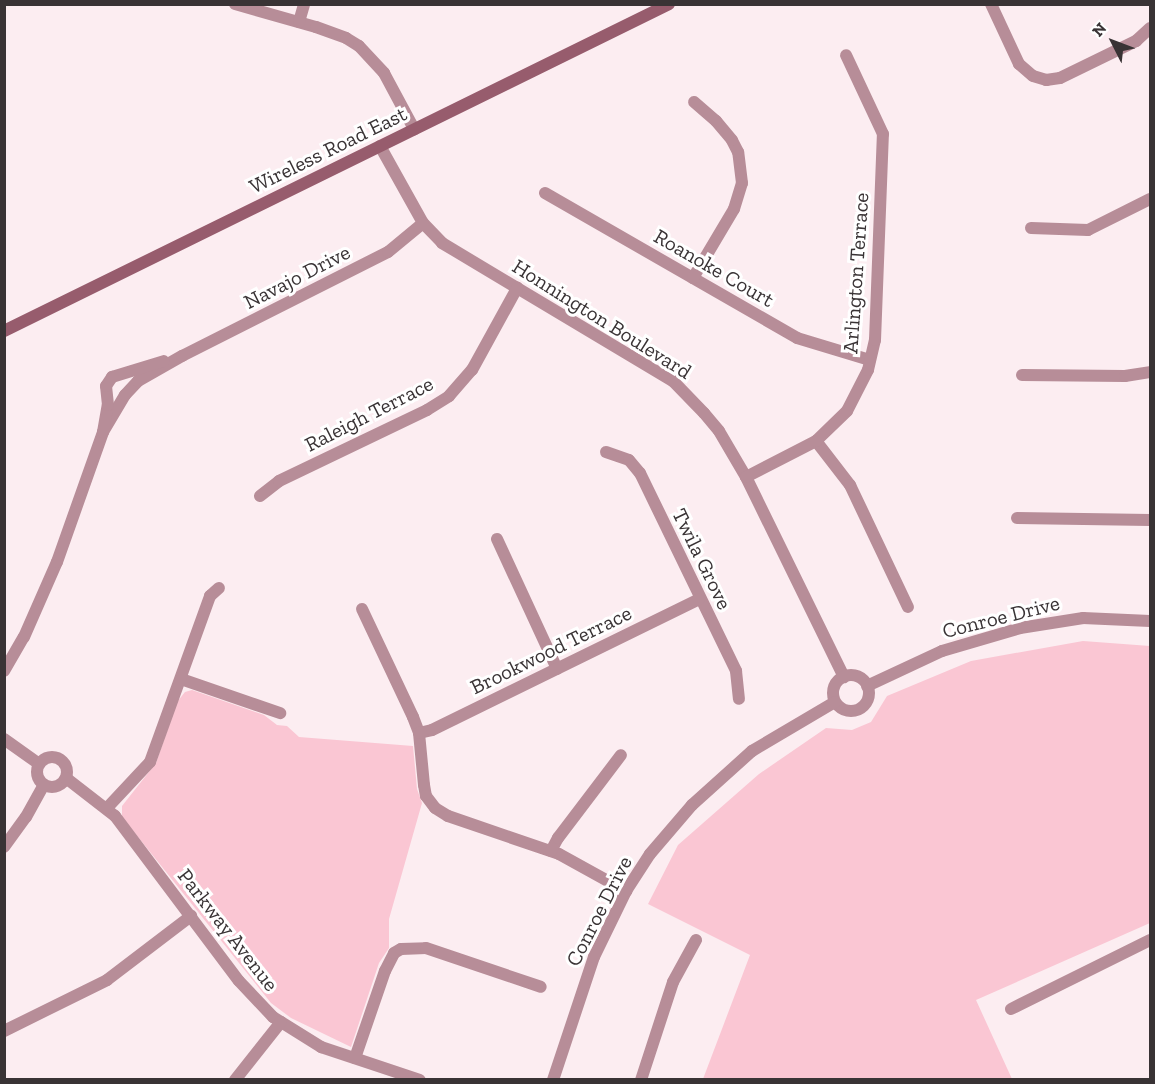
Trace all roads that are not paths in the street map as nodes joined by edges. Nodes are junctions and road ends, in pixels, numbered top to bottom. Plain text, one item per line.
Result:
1 (235, 4) edge
2 (304, 4) edge
3 (669, 4) edge
4 (991, 4) edge
5 (299, 22) junction
6 (1150, 28) edge
7 (846, 55) dead end
8 (693, 102) dead end
9 (414, 129) junction
10 (380, 146) junction
11 (544, 193) dead end
12 (1150, 199) edge
13 (423, 223) junction
14 (1031, 228) dead end
15 (693, 278) junction
16 (517, 288) junction
17 (4, 331) edge
18 (182, 356) junction
19 (870, 360) junction
20 (1150, 372) edge
21 (1022, 375) dead end
22 (103, 432) junction
23 (816, 441) junction
24 (606, 453) dead end
25 (746, 477) junction
26 (260, 496) dead end
27 (1017, 518) dead end
28 (1150, 520) edge
29 (496, 539) dead end
30 (219, 588) dead end
31 (699, 599) junction
32 (908, 607) dead end
33 (362, 609) dead end
34 (1150, 621) edge
35 (556, 669) junction
36 (4, 670) edge
37 (844, 677) junction
38 (181, 679) junction
39 (867, 686) junction
40 (739, 699) dead end
41 (835, 702) junction
42 (280, 713) dead end
43 (419, 733) junction
44 (4, 739) edge
45 (621, 755) dead end
46 (39, 764) junction
47 (66, 778) junction
48 (44, 785) junction
49 (107, 808) junction
50 (4, 847) edge
51 (551, 851) junction
52 (626, 891) junction
53 (191, 916) junction
54 (696, 940) dead end
55 (1150, 940) edge
56 (541, 987) dead end
57 (1011, 1009) dead end
58 (281, 1022) junction
59 (4, 1031) edge
60 (355, 1058) junction
61 (235, 1080) edge
62 (420, 1080) edge
63 (553, 1080) edge
64 (641, 1080) edge

1 - 5 street
2 - 5 street
3 - 9 street, Wireless Road East
4 - 6 street
5 - 9 street
7 - 19 street, Arlington Terrace
8 - 15 street
9 - 10 street, Wireless Road East
10 - 13 street, Honnington Boulevard
10 - 17 street, Wireless Road East
11 - 15 street, Roanoke Court
12 - 14 street
13 - 16 street, Honnington Boulevard
13 - 18 street, Navajo Drive
15 - 19 street, Roanoke Court
16 - 25 street, Honnington Boulevard
16 - 26 street, Raleigh Terrace
18 - 22 street, Navajo Drive
18 - 22 street, Navajo Drive
19 - 23 street, Arlington Terrace
20 - 21 street
22 - 36 street, Navajo Drive
23 - 25 street, Arlington Terrace
23 - 32 street
24 - 31 street, Twila Grove
25 - 37 street, Honnington Boulevard
27 - 28 street
29 - 35 street
30 - 38 street
31 - 35 street, Brookwood Terrace
31 - 40 street, Twila Grove
33 - 43 street
34 - 39 street, Conroe Drive
35 - 43 street, Brookwood Terrace
37 - 39 street
37 - 41 street
38 - 42 street
38 - 49 street
39 - 41 street
41 - 52 street, Conroe Drive
43 - 51 street
44 - 46 street
45 - 51 street
46 - 47 street
46 - 48 street
47 - 48 street
47 - 49 street, Parkway Avenue
48 - 50 street
49 - 53 street, Parkway Avenue
51 - 52 street
52 - 63 street, Conroe Drive
53 - 58 street, Parkway Avenue
53 - 59 street
54 - 64 street
55 - 57 street
56 - 60 street
58 - 60 street, Parkway Avenue
58 - 61 street
60 - 62 street, Parkway Avenue

